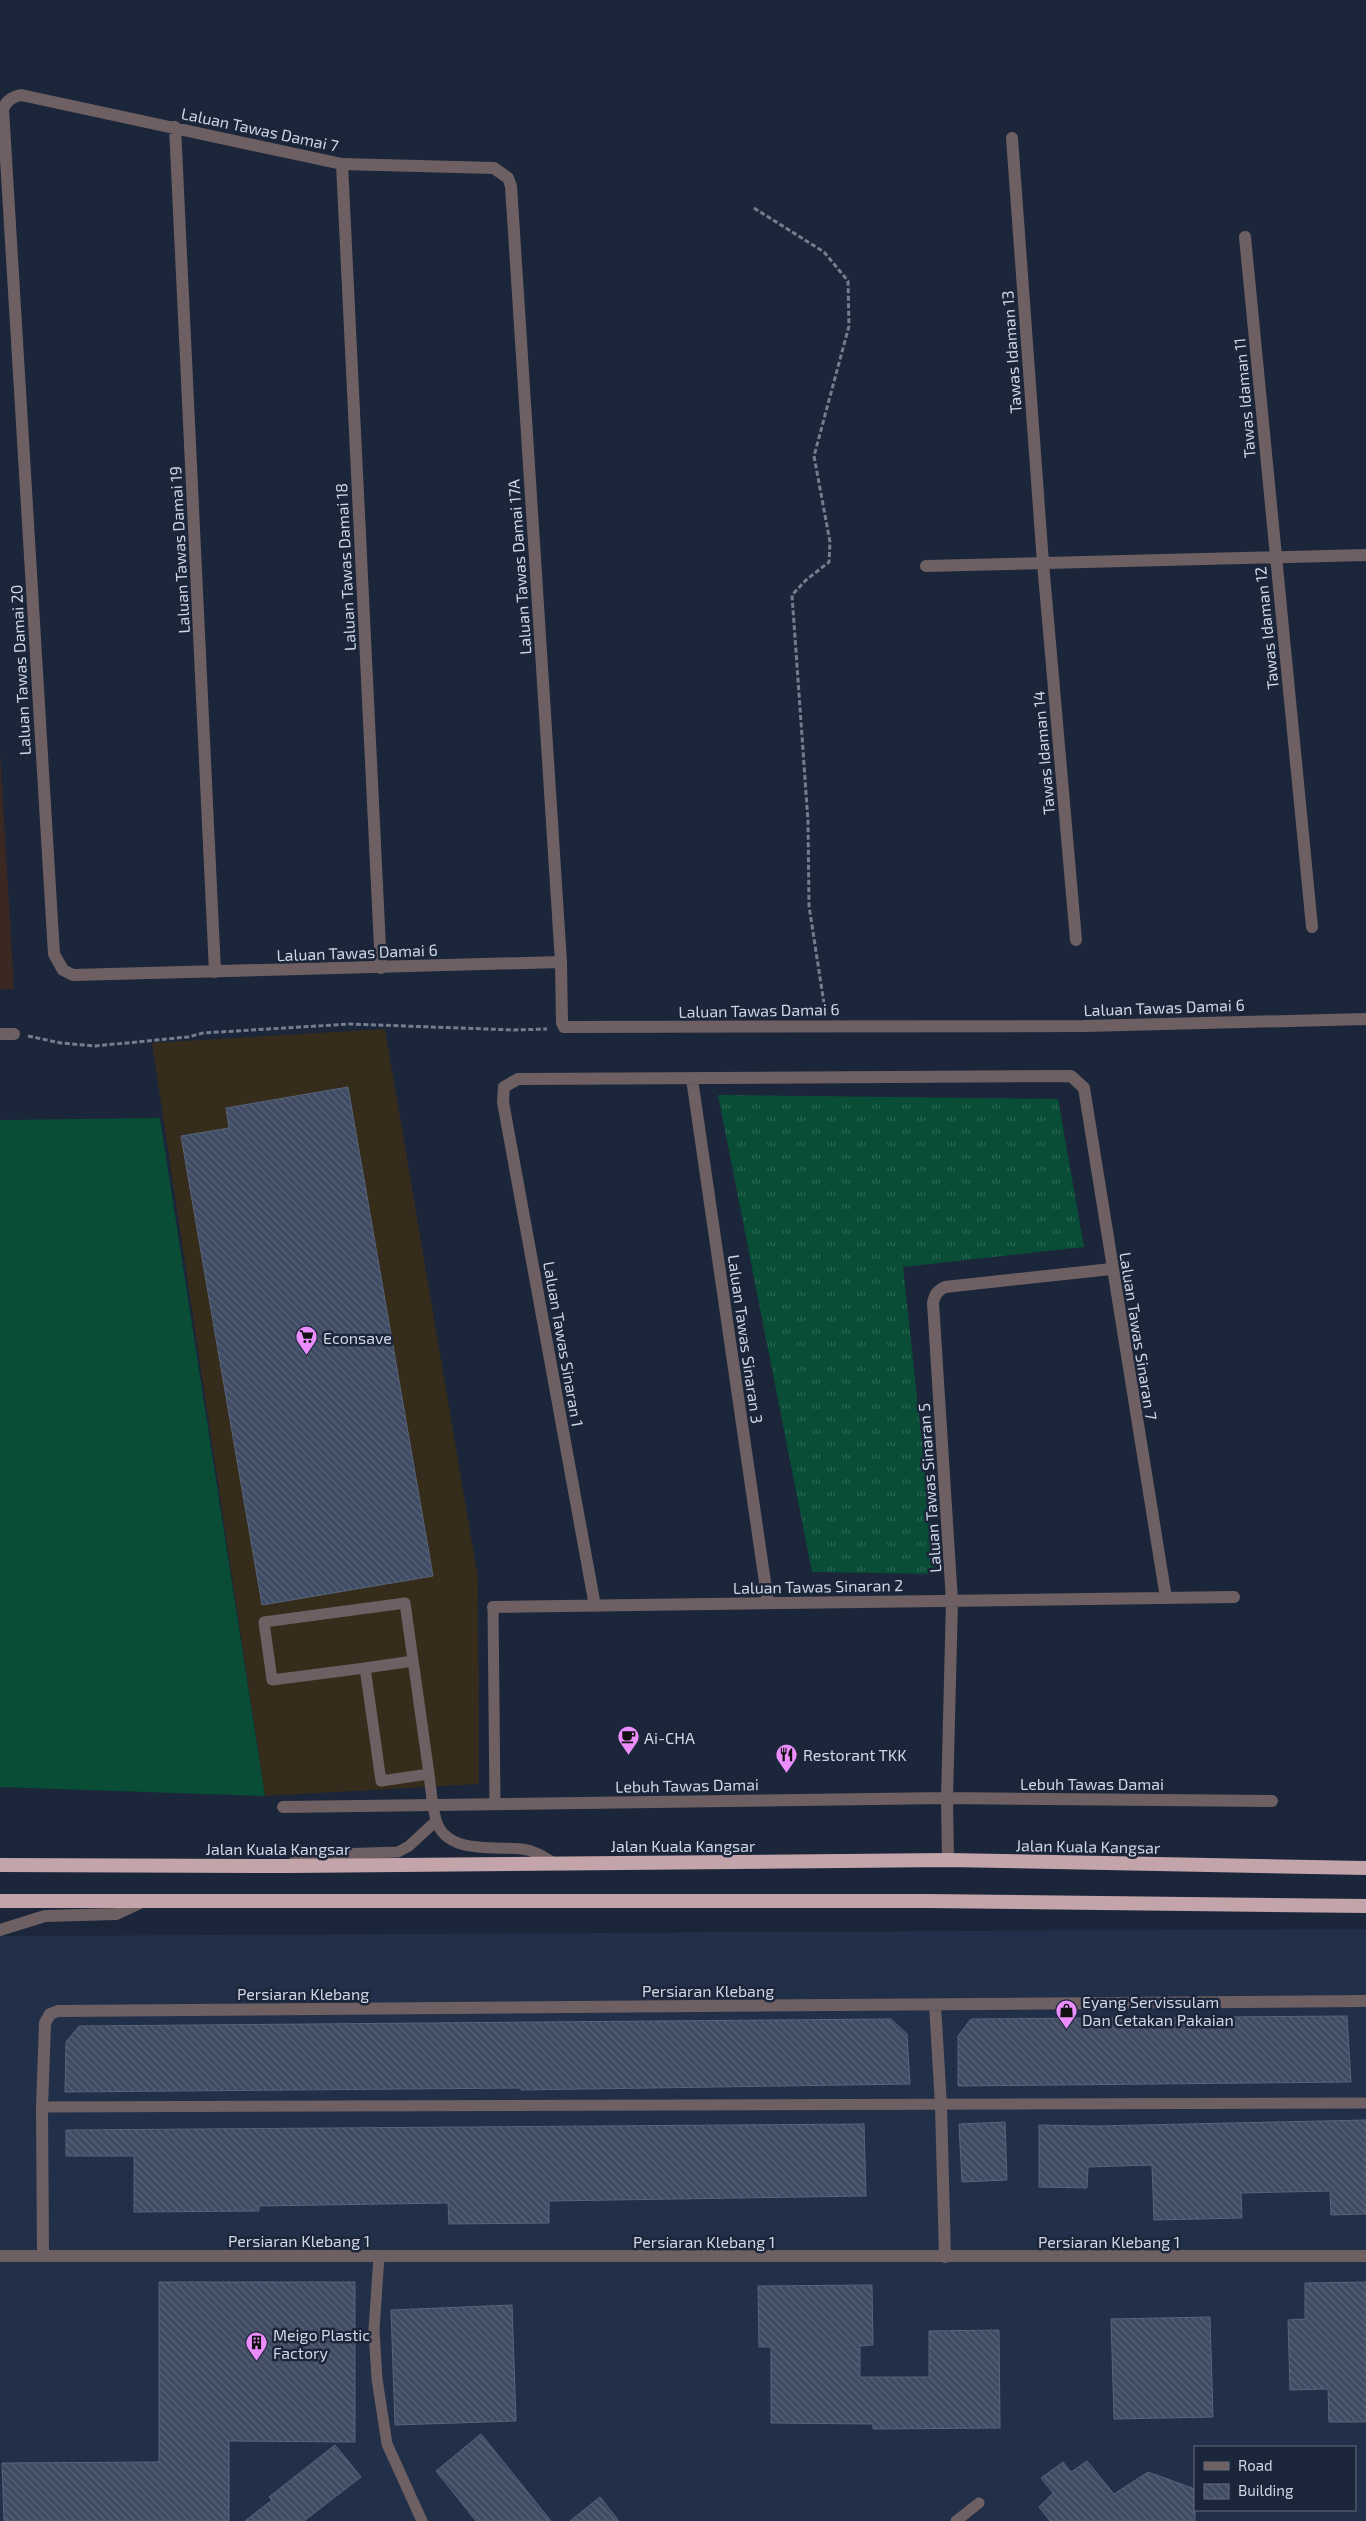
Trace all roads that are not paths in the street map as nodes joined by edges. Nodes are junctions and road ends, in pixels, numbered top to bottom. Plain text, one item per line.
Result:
1 (13, 97) joint
2 (175, 128) junction
3 (1012, 138) dead end
4 (342, 164) junction
5 (503, 172) joint
6 (1246, 237) dead end
7 (1366, 555) edge
8 (1276, 557) junction
9 (1043, 563) junction
10 (926, 566) dead end
11 (1312, 926) dead end
12 (1076, 940) dead end
13 (561, 962) junction
14 (381, 968) junction
15 (215, 972) junction
16 (1366, 1019) edge
17 (0, 1034) edge
18 (14, 1034) road end
19 (692, 1079) junction
20 (1111, 1269) junction
21 (1234, 1597) dead end
22 (1166, 1598) junction
23 (952, 1601) junction
24 (768, 1603) junction
25 (594, 1606) junction
26 (493, 1607) joint
27 (413, 1661) junction
28 (365, 1668) junction
29 (429, 1774) junction
30 (946, 1798) junction
31 (1272, 1801) dead end
32 (495, 1804) junction
33 (434, 1805) junction
34 (282, 1806) dead end
35 (436, 1821) junction
36 (948, 1860) junction
37 (554, 1864) junction
38 (0, 1865) edge
39 (290, 1866) junction
40 (1366, 1868) edge
41 (146, 1900) junction
42 (0, 1901) edge
43 (1366, 1906) edge
44 (0, 1930) edge
45 (1366, 2001) edge
46 (935, 2005) junction
47 (1366, 2103) edge
48 (941, 2105) junction
49 (42, 2107) junction
50 (0, 2256) edge
51 (42, 2256) junction
52 (380, 2256) junction
53 (1366, 2256) edge
54 (945, 2257) junction
55 (979, 2503) dead end
56 (422, 2521) edge
57 (956, 2521) edge

1 - 2 street, Laluan Tawas Damai 7
1 - 15 street, Laluan Tawas Damai 20
2 - 4 street, Laluan Tawas Damai 7
2 - 15 street, Laluan Tawas Damai 19
3 - 9 street, Tawas Idaman 13
4 - 5 street, Laluan Tawas Damai 7
4 - 14 street, Laluan Tawas Damai 18
5 - 13 street, Laluan Tawas Damai 17A
6 - 8 street, Tawas Idaman 11
7 - 8 street
8 - 9 street, Tawas Idaman 12
8 - 11 street, Tawas Idaman 12
9 - 10 street, Tawas Idaman 12
9 - 12 street, Tawas Idaman 14
13 - 14 street, Laluan Tawas Damai 6
13 - 16 street, Laluan Tawas Damai 6
14 - 15 street, Laluan Tawas Damai 6
17 - 18 street
19 - 20 street, Laluan Tawas Sinaran 7
19 - 24 street, Laluan Tawas Sinaran 3
19 - 25 street, Laluan Tawas Sinaran 1
20 - 22 street, Laluan Tawas Sinaran 7
20 - 23 street, Laluan Tawas Sinaran 5
21 - 22 street, Laluan Tawas Sinaran 2
22 - 23 street, Laluan Tawas Sinaran 2
23 - 24 street, Laluan Tawas Sinaran 2
23 - 30 street, Laluan Tawas Sinaran 5
24 - 25 street, Laluan Tawas Sinaran 2
25 - 26 street, Laluan Tawas Sinaran 2
26 - 32 lane
27 - 28 lane
27 - 28 lane
27 - 29 lane
28 - 29 lane
29 - 33 lane
30 - 31 street, Lebuh Tawas Damai
30 - 32 street, Lebuh Tawas Damai
30 - 36 street, Laluan Tawas Sinaran 5
32 - 33 street, Lebuh Tawas Damai
33 - 34 street, Lebuh Tawas Damai
33 - 35 lane
35 - 37 lane
35 - 39 lane
36 - 37 highway, Jalan Kuala Kangsar
36 - 40 highway, Jalan Kuala Kangsar
37 - 39 highway, Jalan Kuala Kangsar
38 - 39 highway, Jalan Kuala Kangsar
41 - 42 highway
41 - 43 highway
41 - 44 street
45 - 46 street, Persiaran Klebang
46 - 48 street
46 - 49 street, Persiaran Klebang
47 - 48 lane
48 - 49 lane
48 - 54 street
49 - 51 street
50 - 51 street, Persiaran Klebang 1
51 - 52 street, Persiaran Klebang 1
52 - 54 street, Persiaran Klebang 1
52 - 56 lane
53 - 54 street, Persiaran Klebang 1
55 - 57 lane

